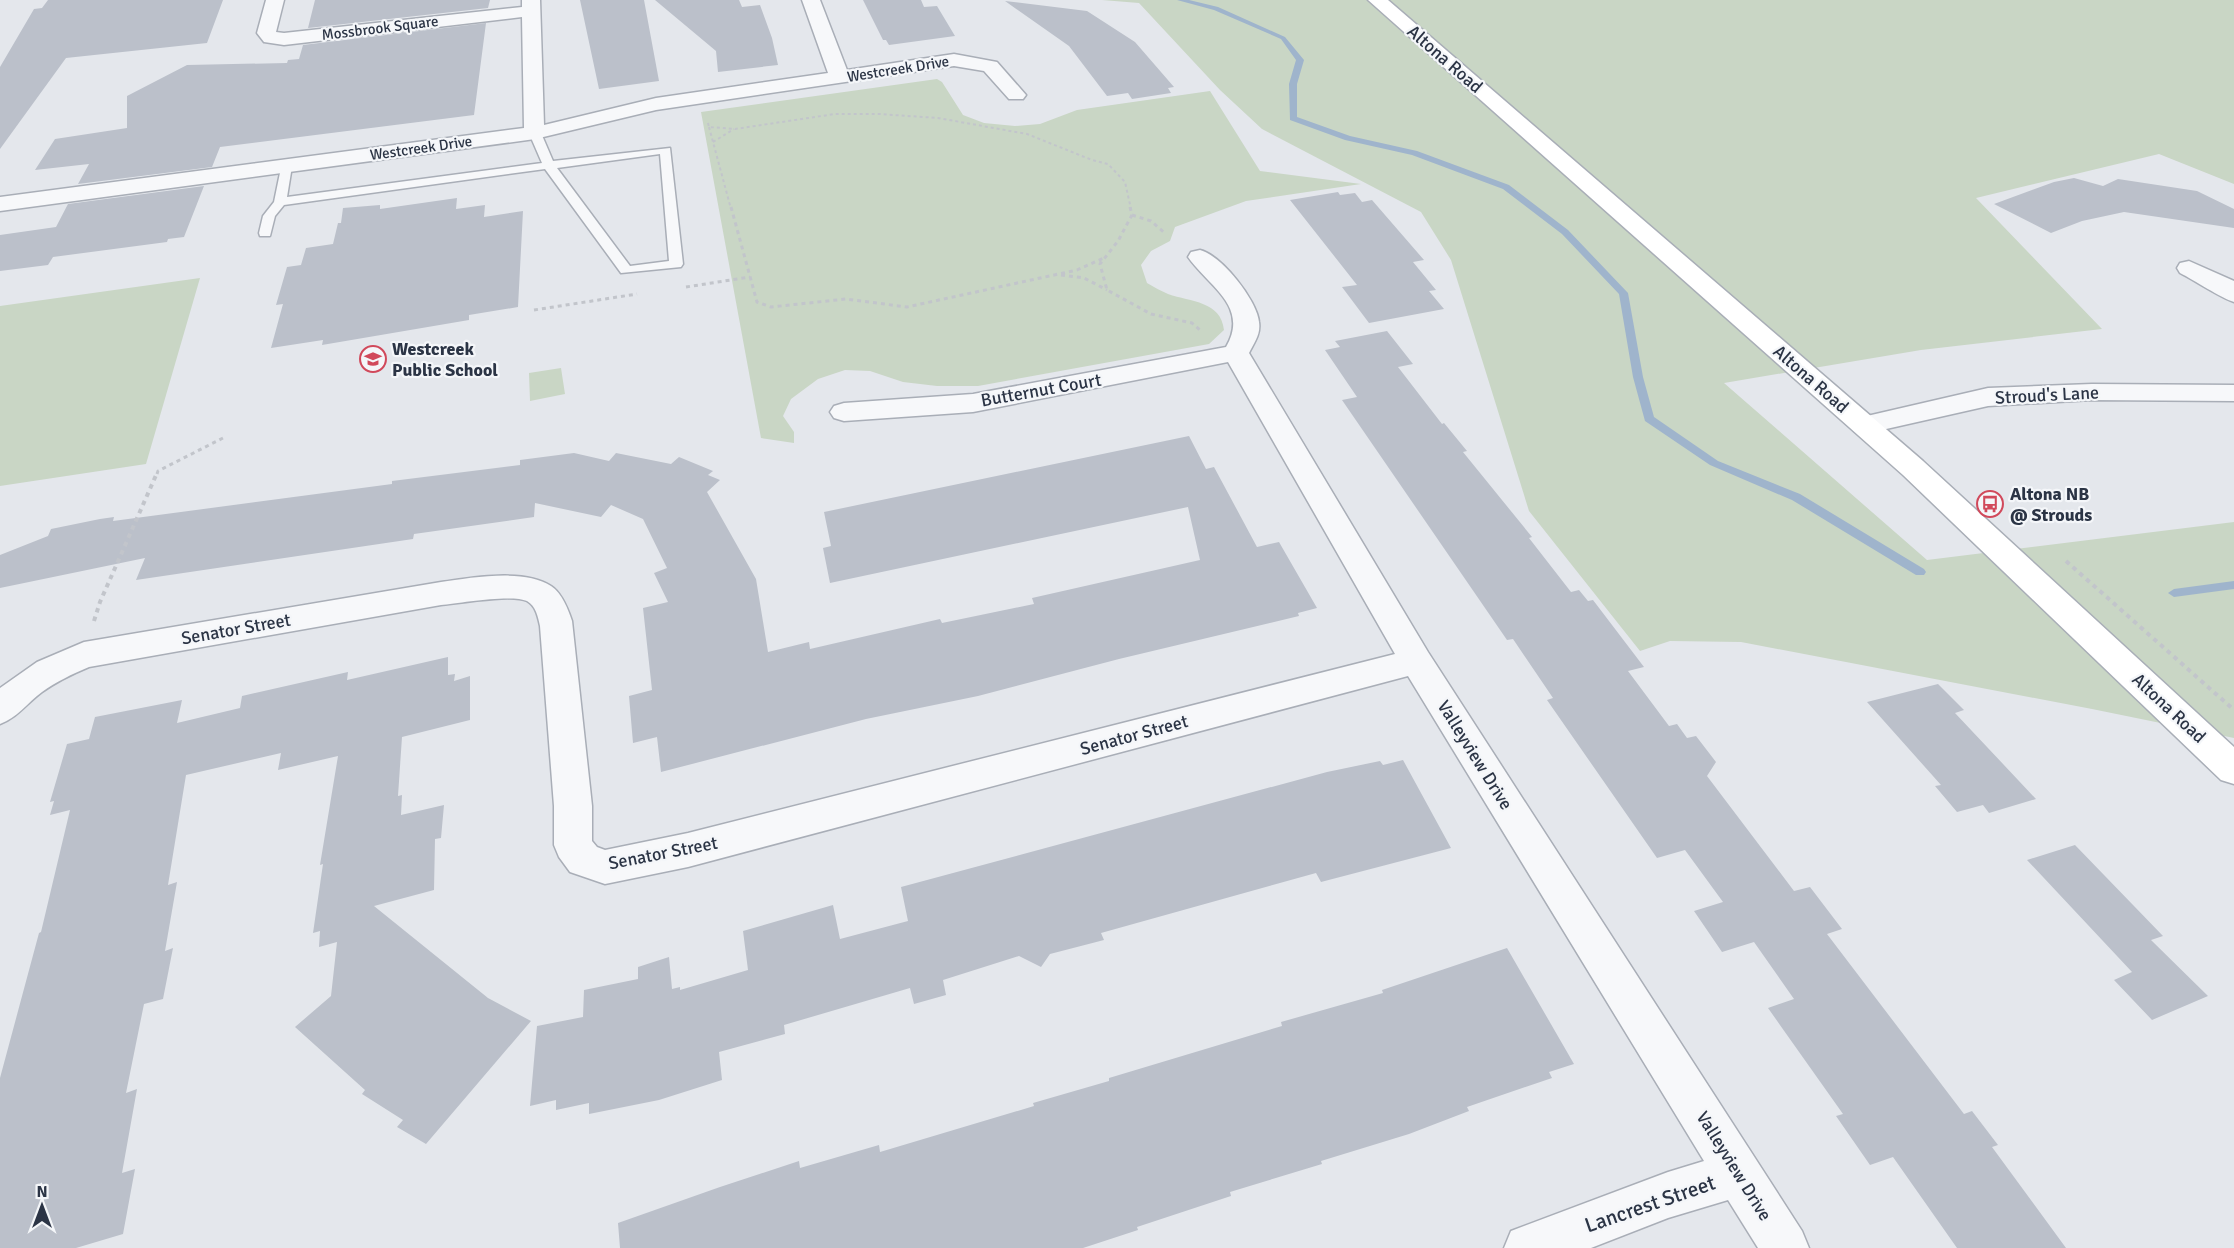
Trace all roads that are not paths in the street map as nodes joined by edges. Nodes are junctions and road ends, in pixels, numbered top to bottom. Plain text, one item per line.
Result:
1 (275, 0) edge
2 (811, 0) edge
3 (1377, 0) edge
4 (531, 5) edge
5 (840, 78) junction
6 (1016, 95) dead end
7 (535, 133) junction
8 (285, 166) junction
9 (549, 166) junction
10 (280, 202) junction
11 (0, 204) edge
12 (265, 233) dead end
13 (1200, 257) dead end
14 (2189, 268) dead end
15 (2234, 294) edge
16 (1236, 353) junction
17 (2234, 393) edge
18 (844, 412) dead end
19 (1864, 425) junction
20 (1416, 661) junction
21 (0, 710) edge
22 (2234, 769) edge
23 (1739, 1174) junction
24 (1528, 1248) edge
25 (1785, 1248) edge

1 - 4 street, Mossbrook Square
2 - 5 street, Westcreek Drive
3 - 19 main road, Altona Road
4 - 7 street, Mossbrook Square
5 - 6 street, Westcreek Drive
5 - 7 street, Westcreek Drive
7 - 8 street, Westcreek Drive
7 - 9 lane
8 - 10 lane
8 - 11 street, Westcreek Drive
9 - 9 lane
9 - 10 lane
10 - 12 lane
13 - 16 street
14 - 15 street
16 - 18 street, Butternut Court
16 - 20 street, Valleyview Drive
17 - 19 street, Stroud's Lane
19 - 22 main road, Altona Road
20 - 21 street, Senator Street
20 - 23 street, Valleyview Drive
23 - 24 street, Lancrest Street
23 - 25 street, Valleyview Drive

